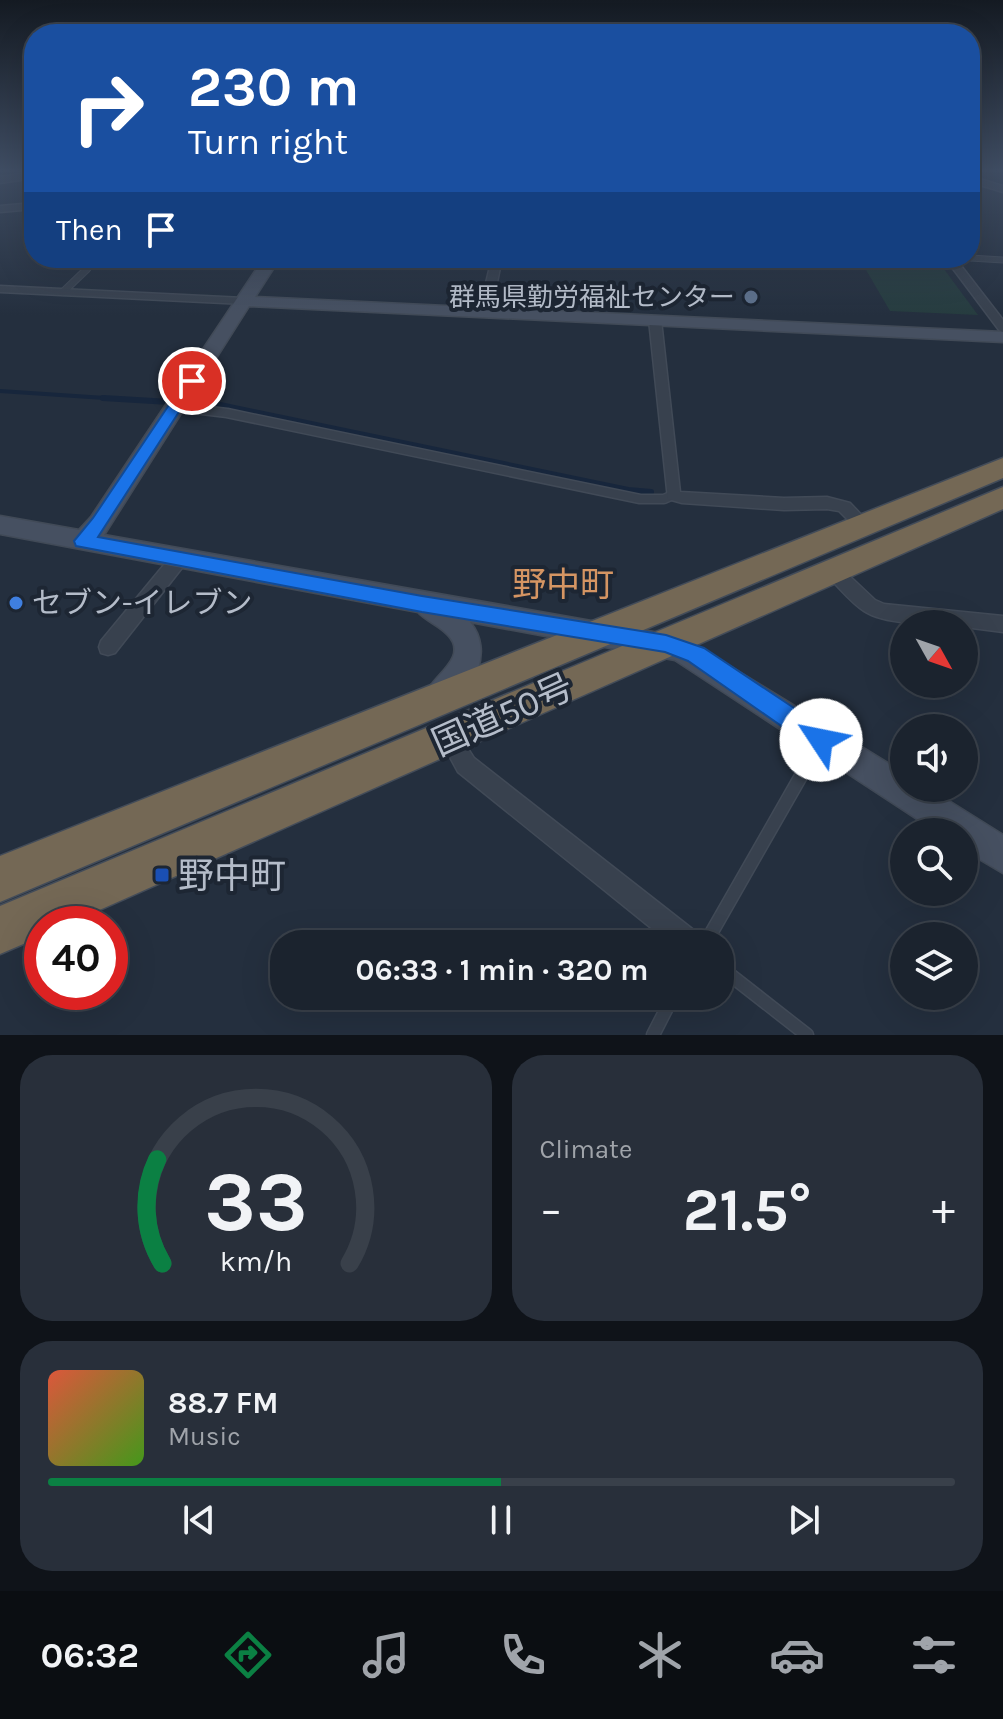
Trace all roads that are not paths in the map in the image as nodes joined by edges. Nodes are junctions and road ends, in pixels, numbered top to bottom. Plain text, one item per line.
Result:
1 (980, 259) edge
2 (1003, 260) edge
3 (88, 268) edge
4 (265, 268) edge
5 (495, 268) edge
6 (958, 268) edge
7 (0, 289) edge
8 (63, 292) junction
9 (244, 301) junction
10 (485, 312) junction
11 (655, 320) junction
12 (1003, 328) edge
13 (1003, 337) edge
14 (175, 407) junction
15 (1003, 467) edge
16 (673, 495) junction
17 (1003, 497) edge
18 (862, 524) junction
19 (0, 525) edge
20 (83, 541) junction
21 (179, 559) junction
22 (833, 571) junction
23 (422, 604) junction
24 (1003, 624) edge
25 (597, 634) junction
26 (666, 644) junction
27 (108, 647) dead end
28 (437, 698) junction
29 (449, 737) junction
30 (821, 740) junction
31 (1003, 855) edge
32 (0, 879) edge
33 (0, 930) edge
34 (673, 930) edge
35 (713, 930) edge
36 (734, 978) edge
37 (666, 1010) edge
38 (653, 1035) edge
39 (807, 1035) edge

1 - 2 lane
3 - 8 lane
4 - 9 street
5 - 10 street
6 - 12 street
7 - 8 street
8 - 9 street
9 - 10 street
9 - 14 street
10 - 11 street
11 - 13 street
11 - 16 street
14 - 16 lane
14 - 20 street
15 - 18 highway, 国道50号
16 - 18 street
17 - 22 highway, 国道50号
18 - 25 highway, 国道50号
19 - 20 street
20 - 21 street
21 - 23 street
21 - 27 street
22 - 24 street
22 - 26 highway, 国道50号
23 - 25 street
23 - 28 street
25 - 26 street
25 - 28 highway, 国道50号
26 - 29 highway, 国道50号
26 - 30 street
28 - 32 highway, 国道50号
29 - 33 highway, 国道50号
29 - 34 street
30 - 31 street
30 - 35 lane
36 - 39 lane
37 - 38 lane

